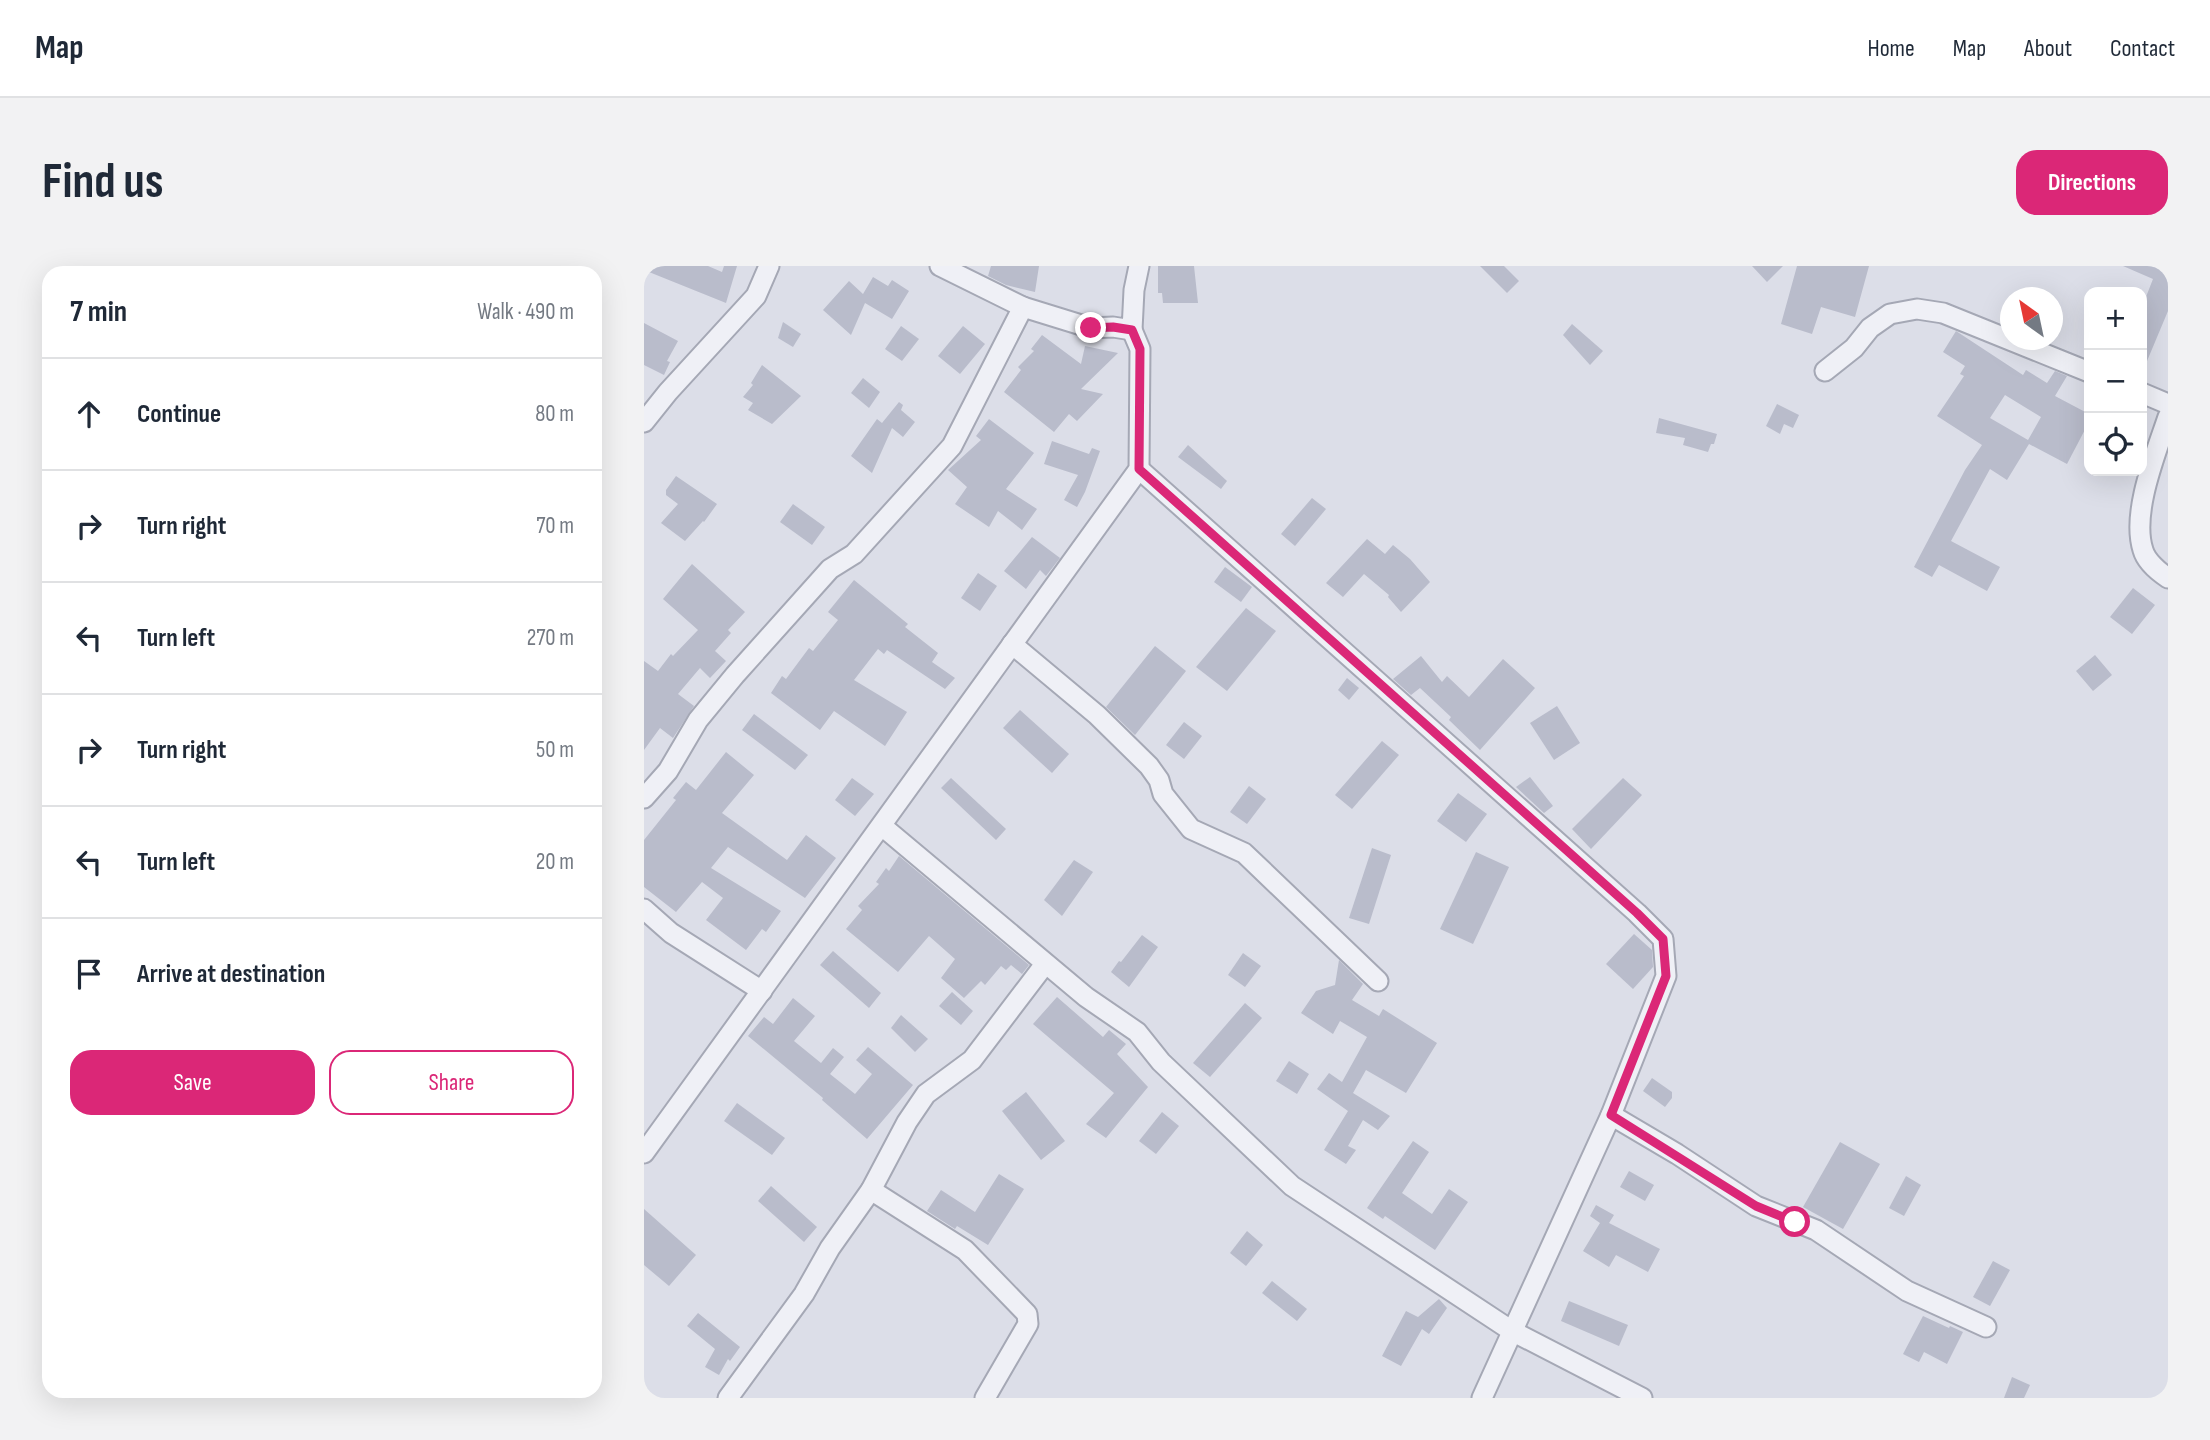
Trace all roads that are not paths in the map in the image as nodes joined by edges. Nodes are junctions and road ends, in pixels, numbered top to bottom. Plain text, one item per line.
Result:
1 (769, 266) edge
2 (940, 266) edge
3 (1139, 266) edge
4 (1023, 307) junction
5 (1132, 330) junction
6 (1825, 370) dead end
7 (2084, 370) edge
8 (2147, 395) edge
9 (2168, 404) edge
10 (2168, 417) edge
11 (644, 422) edge
12 (1139, 469) junction
13 (2168, 578) edge
14 (1012, 644) junction
15 (644, 798) edge
16 (882, 826) junction
17 (644, 909) edge
18 (1045, 964) junction
19 (1378, 981) dead end
20 (762, 991) junction
21 (1611, 1115) junction
22 (644, 1153) edge
23 (870, 1190) junction
24 (1986, 1327) dead end
25 (1512, 1331) junction
26 (728, 1398) edge
27 (985, 1398) edge
28 (1482, 1398) edge
29 (1642, 1398) edge

1 - 11 street
2 - 4 street
3 - 5 street
4 - 5 street
4 - 15 street
5 - 12 street
6 - 7 street
8 - 9 street
10 - 13 street
12 - 14 street
12 - 21 street
14 - 16 street
14 - 19 street
16 - 18 street
16 - 20 street
17 - 20 street
18 - 23 street
18 - 25 street
20 - 22 street
21 - 24 street
21 - 25 street
23 - 26 street
23 - 27 street
25 - 28 street
25 - 29 street

